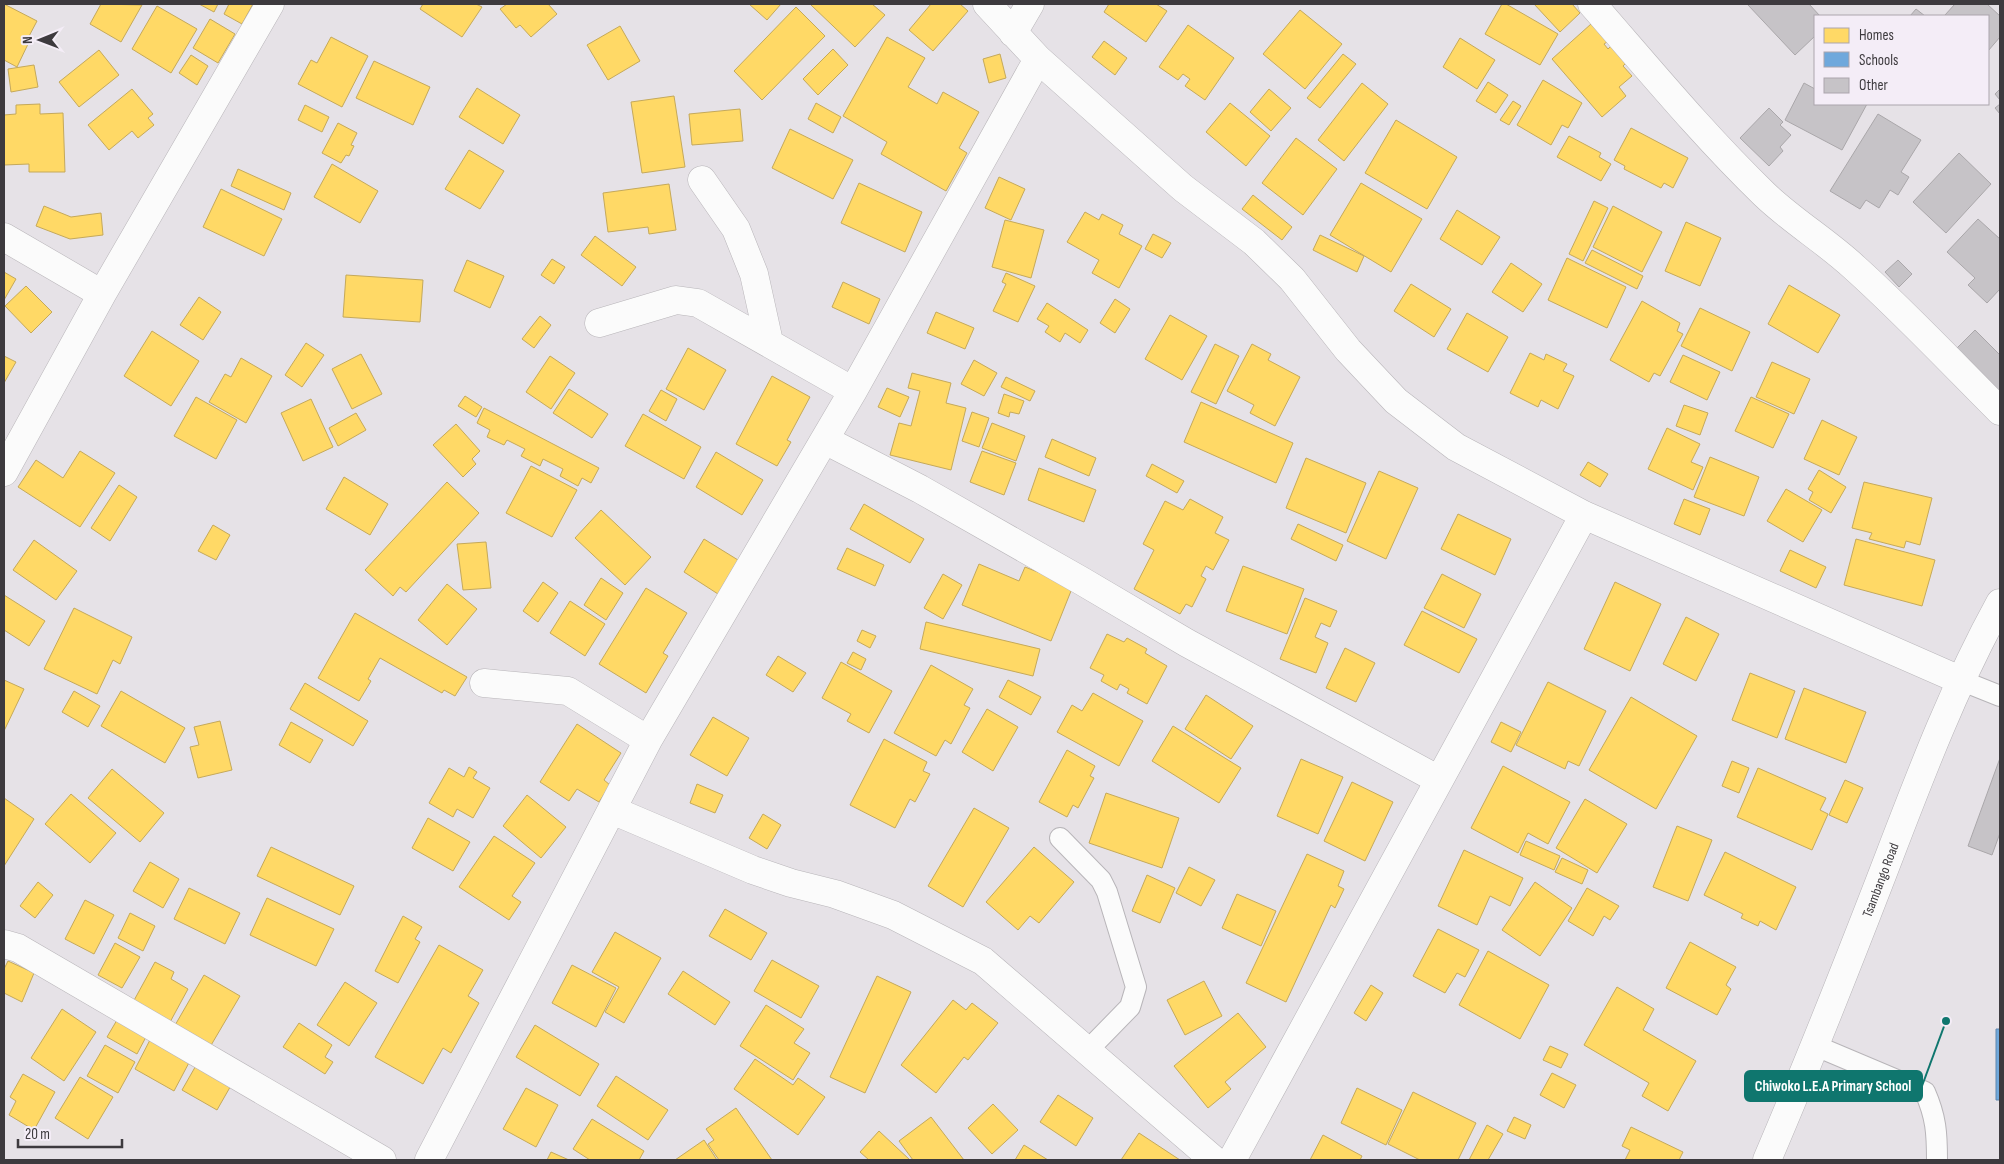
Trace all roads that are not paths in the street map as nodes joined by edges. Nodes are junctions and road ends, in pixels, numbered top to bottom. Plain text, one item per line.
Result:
1 (270, 4) edge
2 (987, 4) edge
3 (1030, 4) edge
4 (1592, 4) edge
5 (1013, 33) junction
6 (1038, 59) junction
7 (702, 180) dead end
8 (4, 237) edge
9 (102, 294) junction
10 (599, 323) dead end
11 (769, 342) junction
12 (853, 391) junction
13 (2000, 411) edge
14 (825, 440) junction
15 (4, 472) edge
16 (1584, 515) junction
17 (2000, 603) edge
18 (1960, 680) junction
19 (484, 683) dead end
20 (2000, 696) edge
21 (648, 740) junction
22 (1439, 780) junction
23 (612, 810) junction
24 (1060, 838) dead end
25 (4, 944) edge
26 (1816, 1046) junction
27 (1088, 1050) junction
28 (382, 1160) edge
29 (429, 1160) edge
30 (1214, 1160) edge
31 (1232, 1160) edge
32 (1767, 1160) edge
33 (1937, 1160) edge

1 - 9 street
2 - 5 street
3 - 5 street
4 - 13 street
5 - 6 street
6 - 12 street
6 - 16 street
7 - 11 street
8 - 9 street
9 - 15 street
10 - 11 street
11 - 12 street
12 - 14 street
14 - 21 street
14 - 22 street
16 - 18 street
16 - 22 street
17 - 18 street, Tsambango Road
18 - 20 lane
18 - 26 street, Tsambango Road
19 - 21 street
21 - 23 street
22 - 31 street
23 - 27 street
23 - 29 street
24 - 27 lane
25 - 28 street
26 - 32 street, Tsambango Road
26 - 33 lane
27 - 30 street

